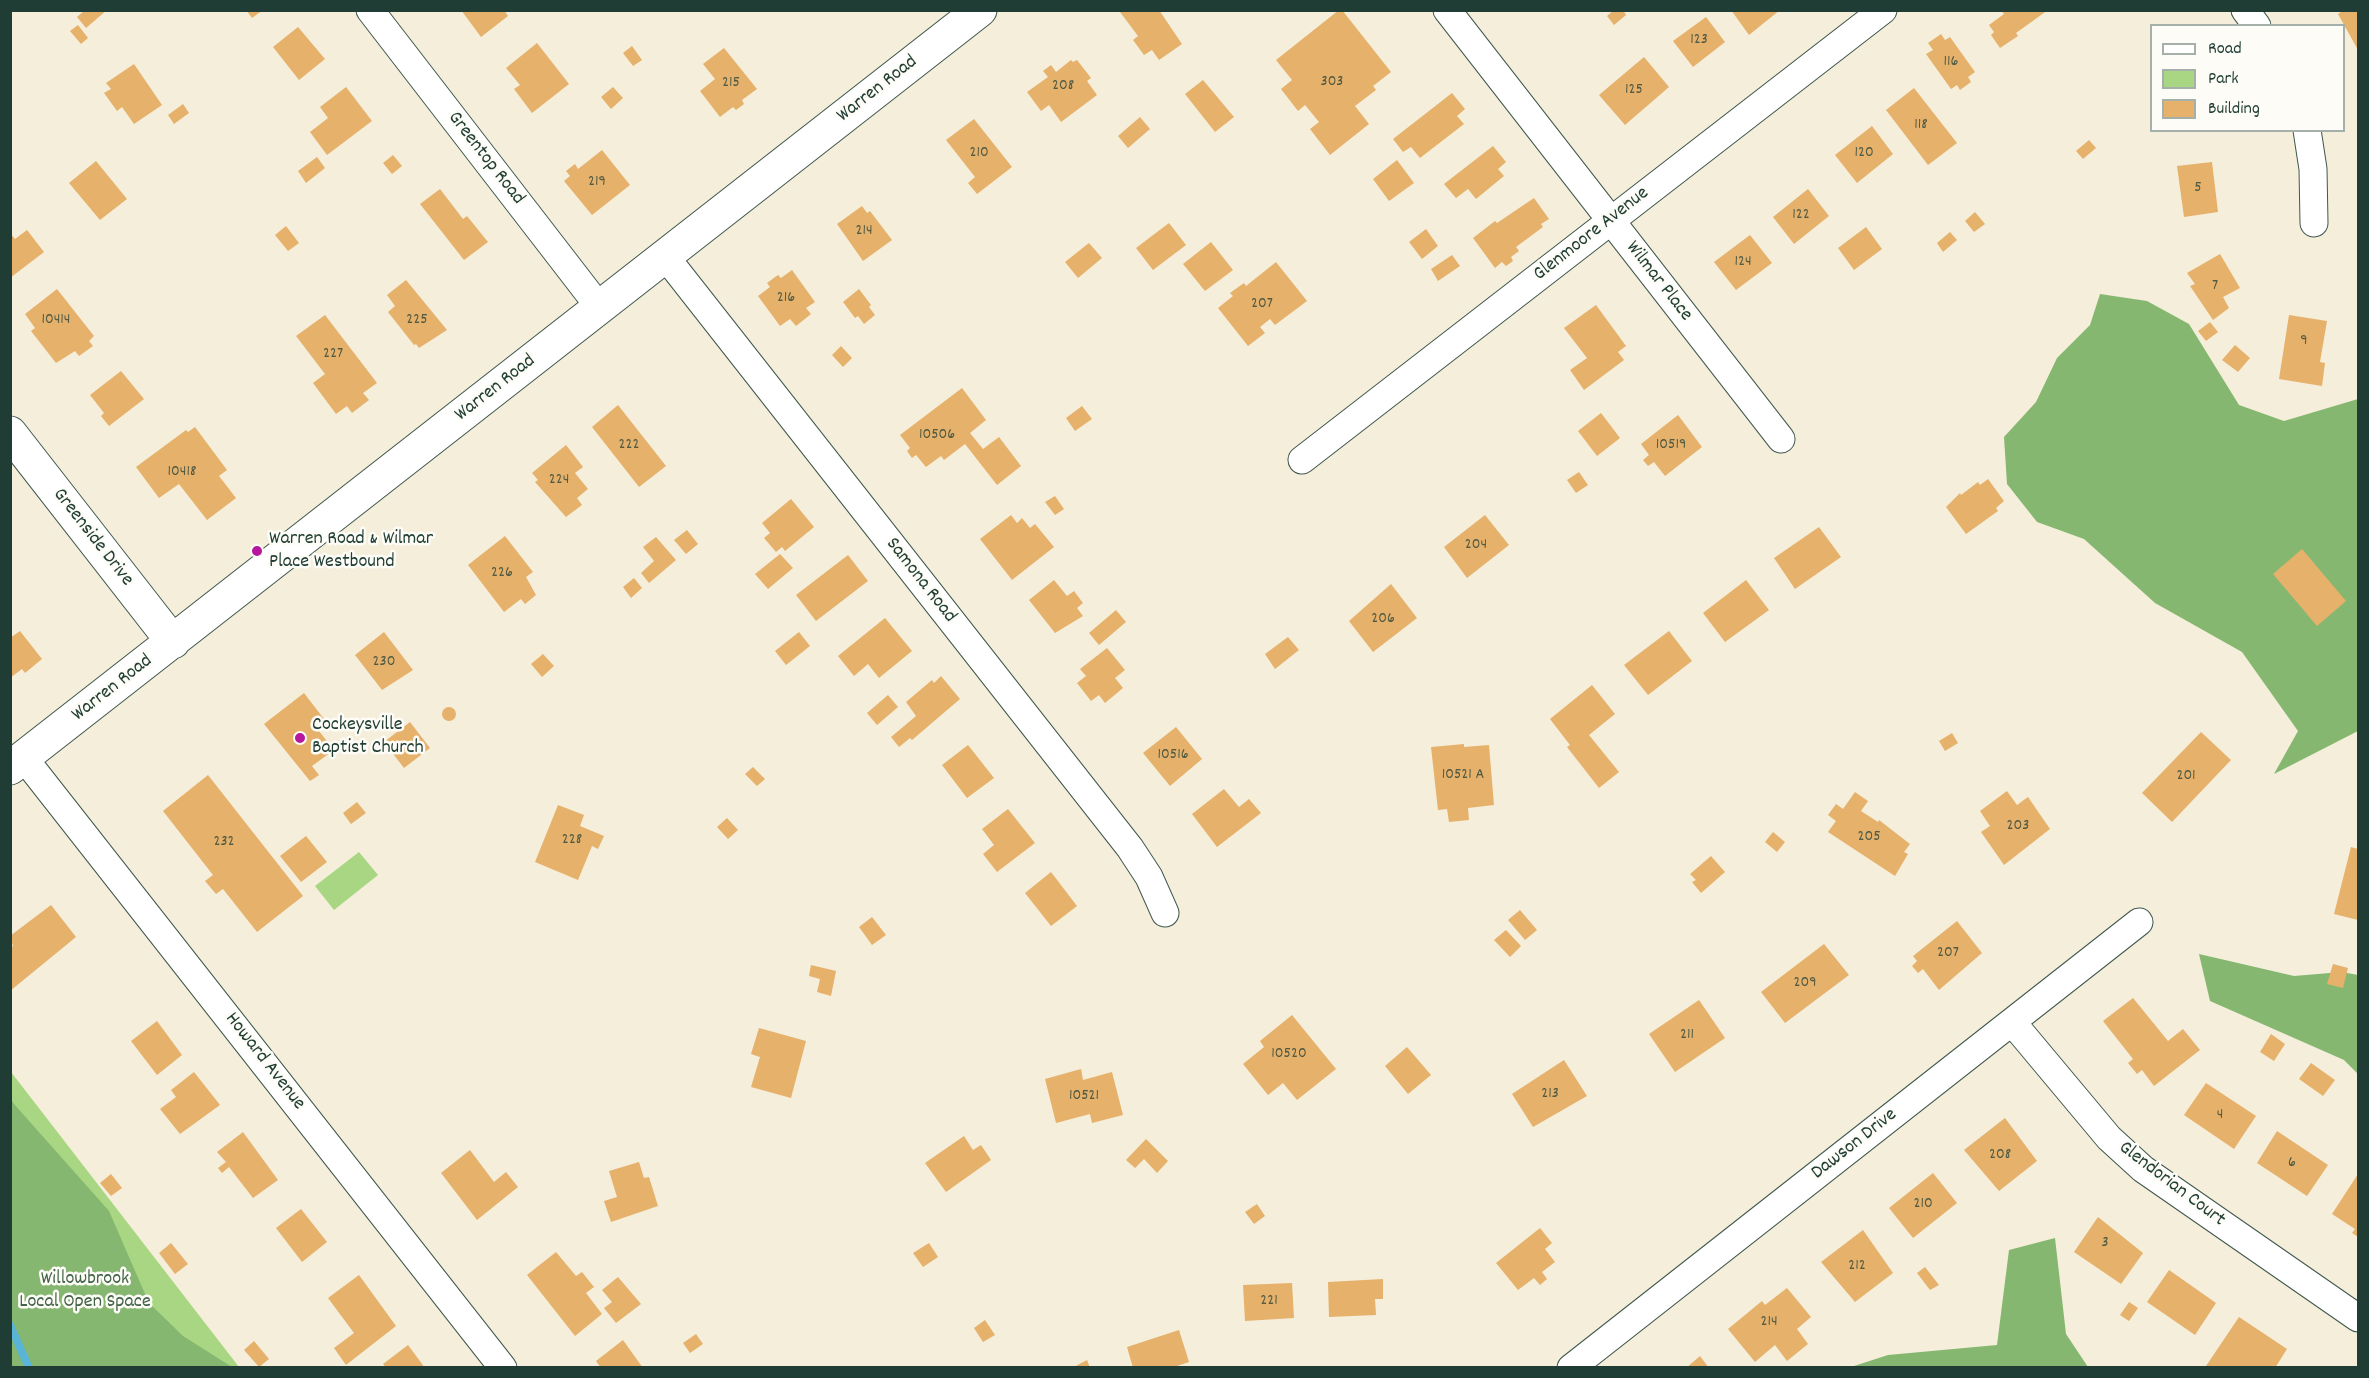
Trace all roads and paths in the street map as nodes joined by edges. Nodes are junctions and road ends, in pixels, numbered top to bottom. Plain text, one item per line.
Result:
1 (370, 10) edge
2 (980, 10) edge
3 (1447, 10) edge
4 (1883, 10) edge
5 (2245, 10) edge
6 (2256, 24) edge
7 (2307, 132) edge
8 (1611, 221) junction
9 (2314, 223) dead end
10 (665, 256) junction
11 (600, 308) junction
12 (10, 433) edge
13 (1781, 440) dead end
14 (1302, 460) dead end
15 (173, 642) junction
16 (17, 763) edge
17 (1165, 913) dead end
18 (2139, 922) dead end
19 (2012, 1022) junction
20 (2358, 1318) edge
21 (503, 1368) edge
22 (1571, 1368) edge

1 - 11 street, Greentop Road
2 - 10 street, Warren Road
3 - 8 street, Wilmar Place
4 - 8 street, Glenmoore Avenue
5 - 6 street
7 - 9 street
8 - 13 street, Wilmar Place
8 - 14 street, Glenmoore Avenue
10 - 11 street, Warren Road
10 - 17 street, Samona Road
11 - 15 street, Warren Road
12 - 15 street, Greenside Drive
15 - 16 street, Warren Road
16 - 21 street, Howard Avenue
18 - 19 street, Dawson Drive
19 - 20 street, Glendorian Court
19 - 22 street, Dawson Drive

